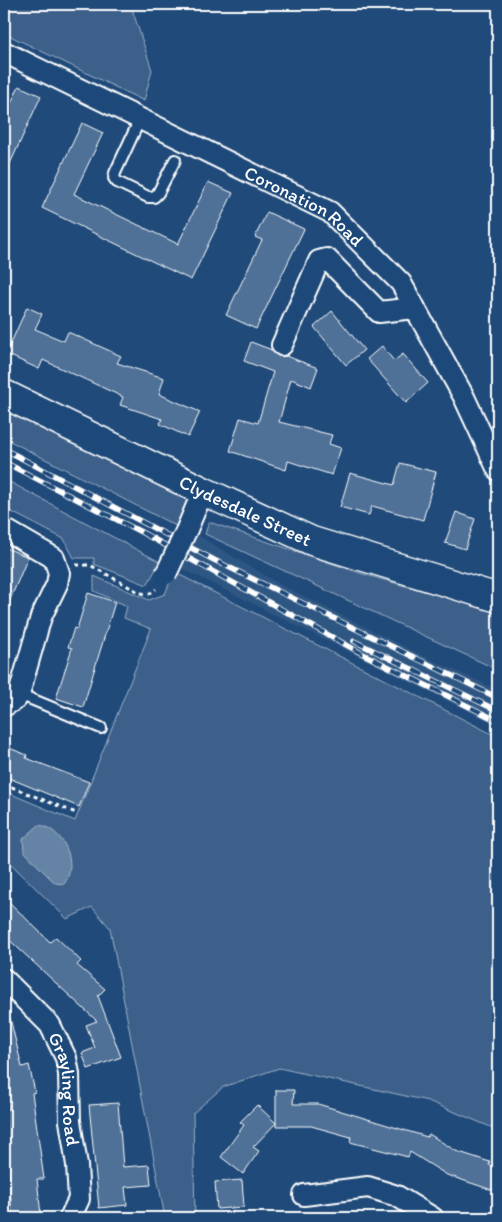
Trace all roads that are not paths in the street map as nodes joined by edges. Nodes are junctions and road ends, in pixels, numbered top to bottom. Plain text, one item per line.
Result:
1 (4, 52) edge
2 (140, 119) junction
3 (175, 160) dead end
4 (415, 308) junction
5 (282, 346) dead end
6 (4, 394) edge
7 (498, 470) edge
8 (203, 491) junction
9 (4, 529) edge
10 (166, 574) road end
11 (498, 598) edge
12 (11, 700) edge
13 (101, 728) dead end
14 (4, 979) edge
15 (304, 1195) dead end
16 (70, 1218) edge
17 (433, 1218) edge

1 - 2 street, Coronation Road
2 - 3 lane
2 - 4 street, Coronation Road
4 - 5 street
4 - 7 street, Coronation Road
6 - 8 main road, Clydesdale Street
8 - 10 street, bridge
8 - 11 main road, Clydesdale Street
9 - 12 street
12 - 13 lane
14 - 16 street, Grayling Road
15 - 17 street

